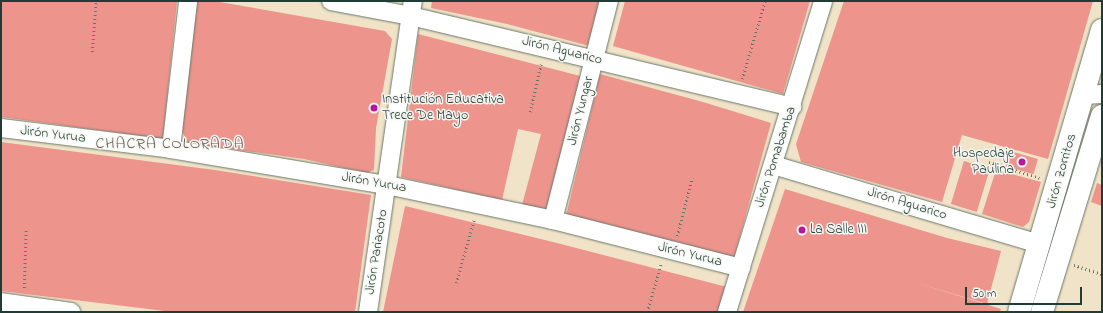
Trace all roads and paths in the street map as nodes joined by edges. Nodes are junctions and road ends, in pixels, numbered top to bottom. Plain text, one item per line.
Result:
1 (96, 1) edge
2 (188, 1) edge
3 (331, 1) edge
4 (609, 1) edge
5 (765, 1) edge
6 (823, 1) edge
7 (412, 8) edge
8 (1102, 30) edge
9 (545, 46) junction
10 (92, 52) dead end
11 (595, 59) junction
12 (1094, 85) edge
13 (738, 94) junction
14 (792, 107) junction
15 (530, 112) dead end
16 (1102, 116) edge
17 (1, 128) edge
18 (171, 149) junction
19 (989, 162) dead end
20 (773, 165) junction
21 (692, 178) dead end
22 (1058, 183) junction
23 (387, 185) junction
24 (479, 203) junction
25 (553, 220) junction
26 (26, 229) dead end
27 (1040, 244) junction
28 (669, 250) junction
29 (1059, 260) junction
30 (741, 268) junction
31 (1102, 274) edge
32 (456, 283) dead end
33 (1, 302) edge
34 (23, 305) junction
35 (71, 312) edge
36 (368, 312) edge
37 (647, 312) edge
38 (727, 312) edge
39 (1019, 312) edge
40 (1042, 312) edge

1 - 10 path
2 - 18 street
3 - 7 street, Jirón Aguarico
4 - 11 street, Jirón Yungar
5 - 13 path
6 - 14 street, Jirón Pomabamba
7 - 9 street, Jirón Aguarico
7 - 23 street, Jirón Pariacoto
8 - 12 main road, Jirón Zorritos
9 - 11 street, Jirón Aguarico
9 - 15 path
11 - 13 street, Jirón Aguarico
11 - 25 street, Jirón Yungar
12 - 22 main road, Jirón Zorritos
13 - 14 street, Jirón Aguarico
14 - 20 street, Jirón Pomabamba
16 - 29 main road, Jirón Zorritos
17 - 18 street, Jirón Yurua
18 - 23 street, Jirón Yurua
19 - 22 path
20 - 27 street, Jirón Aguarico
20 - 30 street, Jirón Pomabamba
21 - 28 path
22 - 27 main road, Jirón Zorritos
23 - 24 street, Jirón Yurua
23 - 36 street, Jirón Pariacoto
24 - 25 street, Jirón Yurua
24 - 32 path
25 - 28 street, Jirón Yurua
26 - 34 path
27 - 39 main road, Jirón Zorritos
28 - 30 street, Jirón Yurua
28 - 37 path
29 - 31 path
29 - 40 main road, Jirón Zorritos
30 - 38 street, Jirón Pomabamba
33 - 34 street
34 - 35 street

